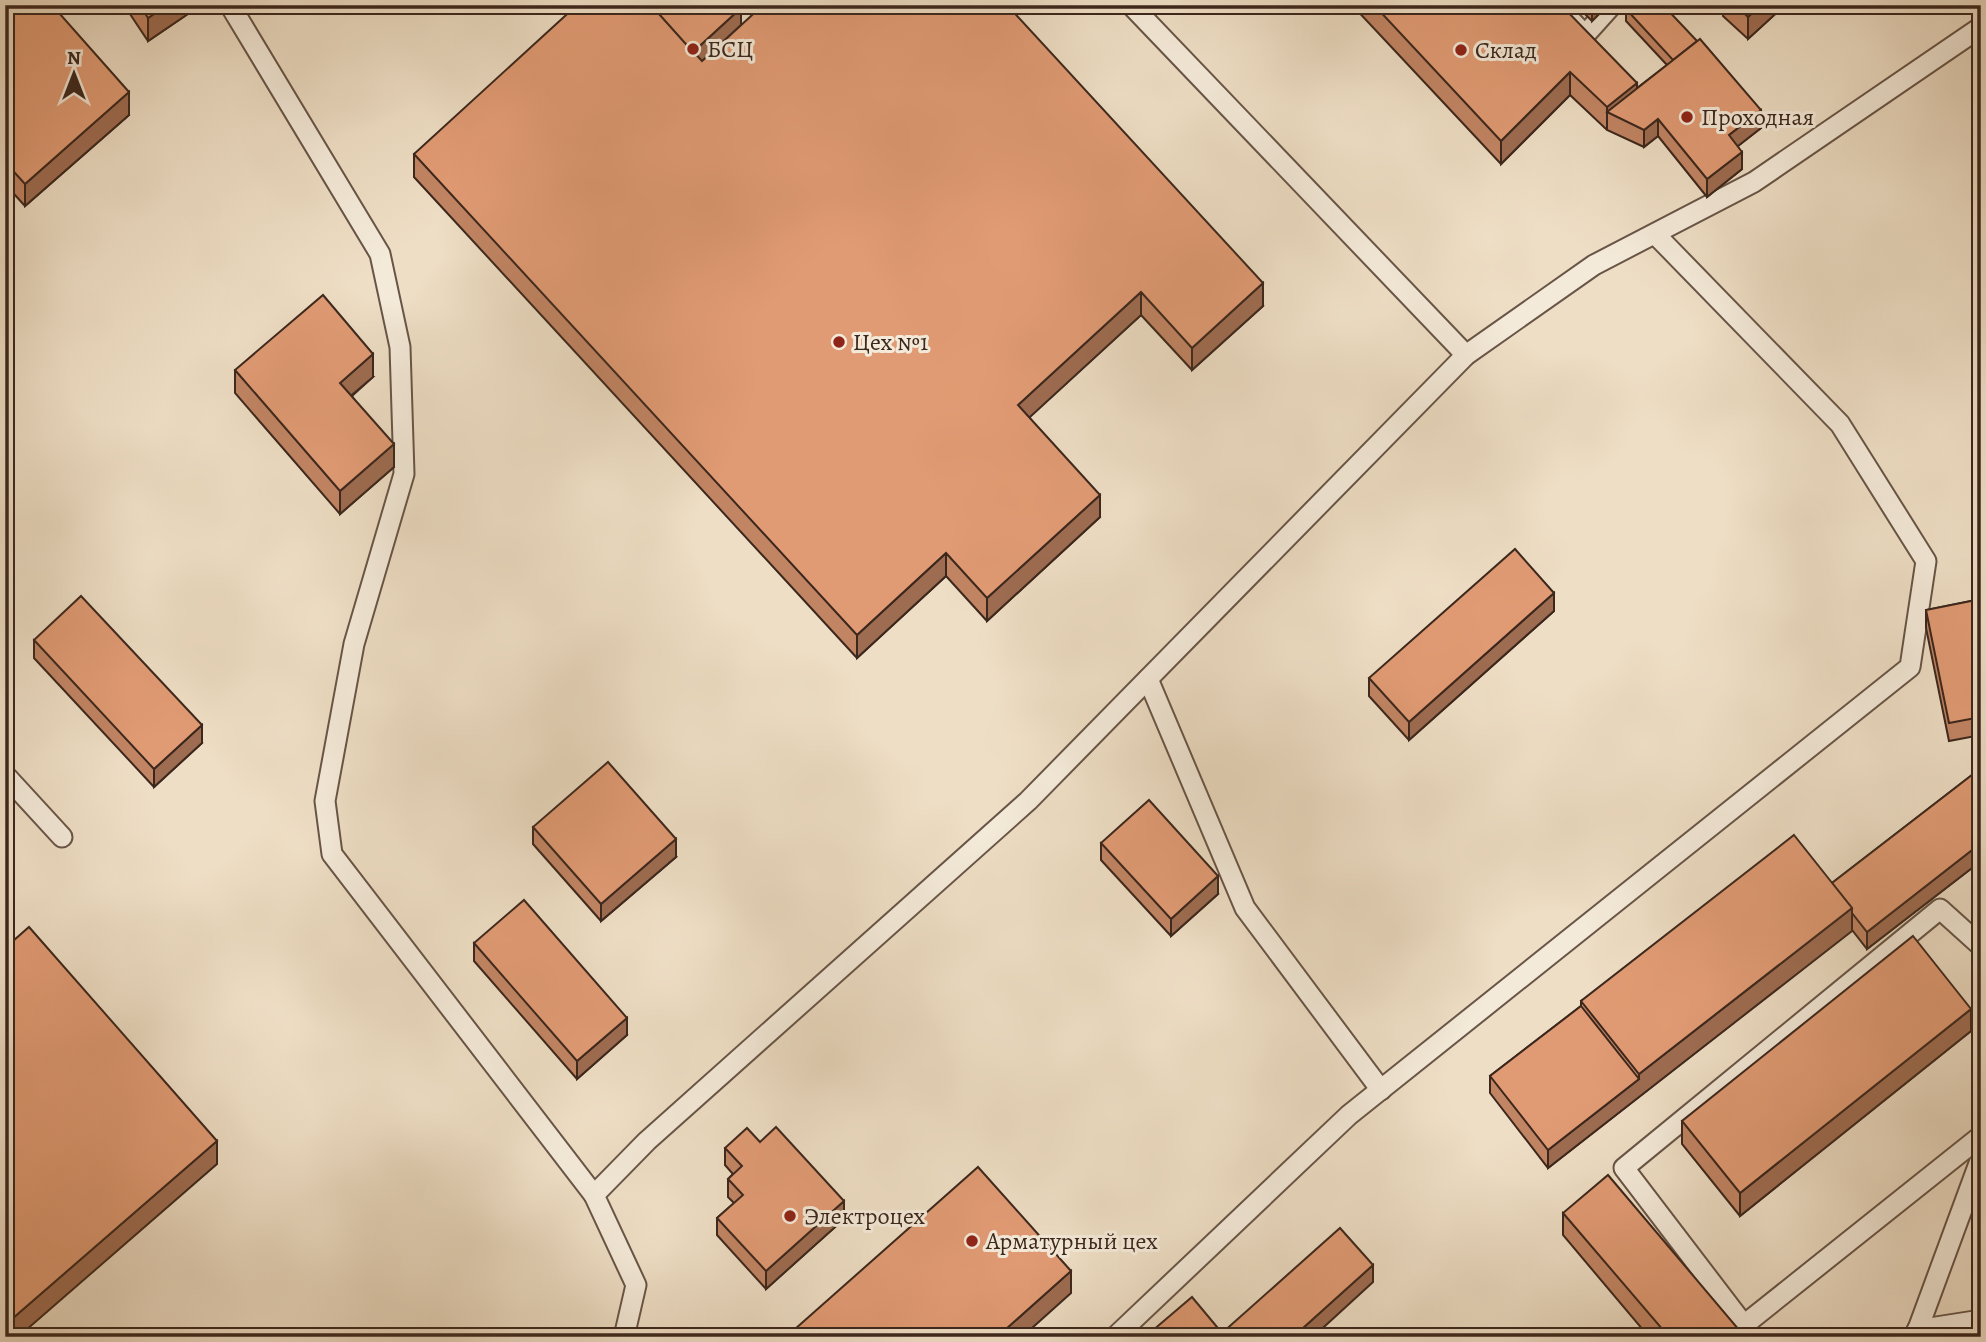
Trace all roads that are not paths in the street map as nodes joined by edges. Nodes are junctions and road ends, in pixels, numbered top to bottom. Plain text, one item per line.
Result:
1 (230, 5) edge
2 (1130, 5) edge
3 (1556, 5) edge
4 (1612, 5) edge
5 (1981, 27) edge
6 (1656, 234) junction
7 (1466, 355) junction
8 (1148, 679) junction
9 (5, 775) edge
10 (62, 837) dead end
11 (1981, 946) edge
12 (1381, 1090) junction
13 (1981, 1136) edge
14 (1981, 1158) edge
15 (594, 1195) junction
16 (1981, 1321) edge
17 (1748, 1331) edge
18 (1916, 1334) edge
19 (624, 1337) edge
20 (1115, 1337) edge

1 - 15 lane
2 - 7 lane
3 - 4 lane
5 - 6 lane
6 - 7 lane
6 - 12 lane
7 - 8 lane
8 - 12 lane
8 - 15 lane
9 - 10 lane
11 - 17 lane
12 - 20 lane
13 - 17 lane
14 - 18 lane
15 - 19 lane
16 - 18 lane

